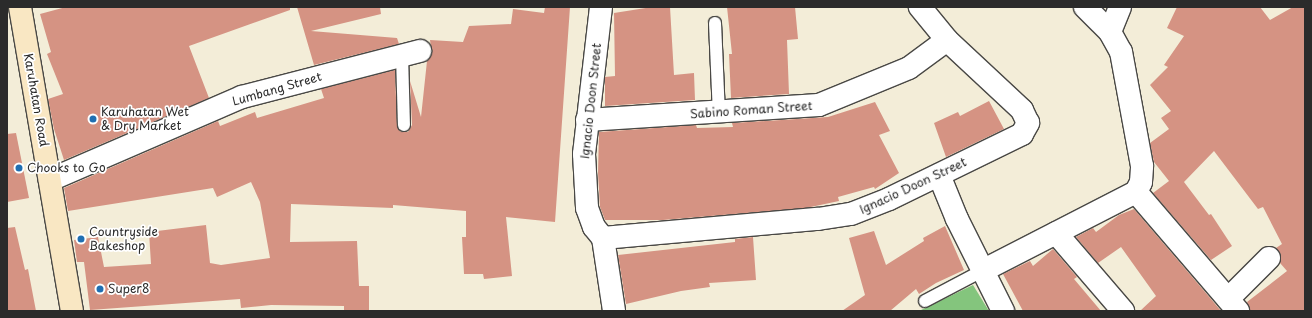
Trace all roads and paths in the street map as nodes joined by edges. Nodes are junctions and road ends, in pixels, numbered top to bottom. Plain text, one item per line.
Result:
1 (20, 7) edge
2 (601, 7) edge
3 (920, 7) edge
4 (1085, 7) edge
5 (1120, 7) edge
6 (715, 23) dead end
7 (1110, 32) junction
8 (947, 40) junction
9 (411, 53) joint
10 (719, 112) junction
11 (587, 120) junction
12 (404, 125) dead end
13 (939, 175) junction
14 (50, 180) junction
15 (1136, 192) junction
16 (1056, 233) junction
17 (603, 238) junction
18 (1269, 258) dead end
19 (982, 271) junction
20 (925, 301) dead end
21 (1233, 305) edge
22 (72, 311) edge
23 (614, 311) edge
24 (1003, 311) edge
25 (1123, 311) edge

1 - 14 main road, Karuhatan Road
2 - 11 street, Ignacio Doon Street
3 - 8 street, Ignacio Doon Street
4 - 7 street
5 - 7 street
6 - 10 lane
7 - 15 street
8 - 10 street, Sabino Roman Street
8 - 13 street, Ignacio Doon Street
9 - 12 lane
9 - 14 street, Lumbang Street
10 - 11 street, Sabino Roman Street
11 - 17 street, Ignacio Doon Street
13 - 17 street, Ignacio Doon Street
13 - 19 street
14 - 22 main road, Karuhatan Road
15 - 16 street
15 - 21 street
16 - 19 street
16 - 25 street
17 - 23 street, Ignacio Doon Street
18 - 21 street
19 - 20 lane
19 - 24 street

